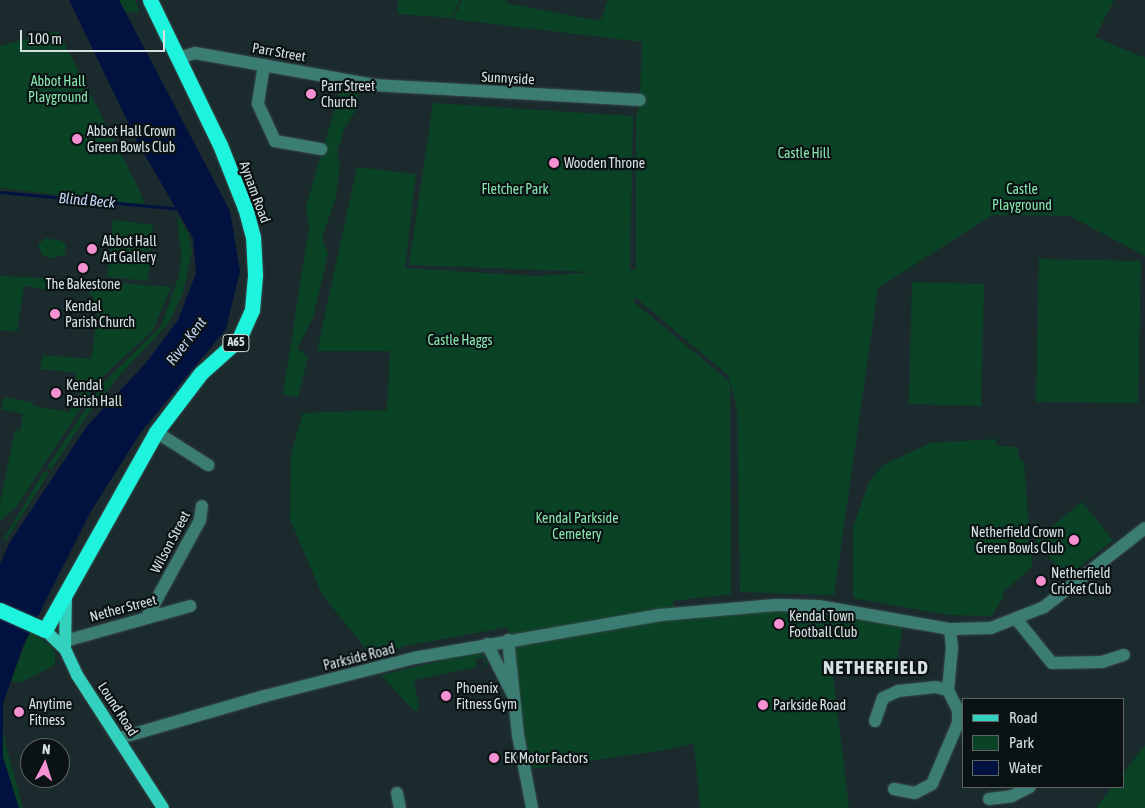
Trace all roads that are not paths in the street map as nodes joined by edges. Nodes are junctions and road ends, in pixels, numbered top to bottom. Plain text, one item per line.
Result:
1 (150, 0) edge
2 (178, 58) junction
3 (264, 65) junction
4 (374, 85) joint
5 (640, 100) dead end
6 (321, 149) dead end
7 (156, 432) junction
8 (208, 465) dead end
9 (202, 506) dead end
10 (1143, 531) edge
11 (66, 593) junction
12 (190, 606) dead end
13 (0, 610) edge
14 (146, 617) junction
15 (1017, 620) junction
16 (39, 628) junction
17 (950, 629) junction
18 (508, 640) junction
19 (487, 644) junction
20 (65, 645) junction
21 (1124, 655) dead end
22 (948, 690) junction
23 (513, 696) junction
24 (961, 709) edge
25 (876, 722) dead end
26 (120, 738) junction
27 (1028, 788) edge
28 (894, 789) dead end
29 (397, 793) dead end
30 (989, 799) dead end
31 (163, 808) edge
32 (400, 808) edge
33 (532, 808) edge

1 - 2 highway, Aynam Road / A65
2 - 3 street, Parr Street
2 - 7 highway, Aynam Road / A65
3 - 4 street, Parr Street
3 - 6 street
4 - 5 street, Sunnyside
7 - 8 street
7 - 11 highway, Aynam Road / A65
9 - 14 street, Wilson Street
10 - 15 street, Parkside Road
11 - 16 highway, Aynam Road / A65
11 - 20 main road, Aynam Road / A65
12 - 14 street, Nether Street
13 - 16 highway, A65
14 - 20 street, Nether Street
15 - 17 street, Parkside Road
15 - 21 street
16 - 20 main road, Lound Road / A65
17 - 18 street, Parkside Road
17 - 22 street
18 - 19 street, Parkside Road
18 - 23 street
19 - 23 street
19 - 26 street, Parkside Road
20 - 26 main road, Lound Road / A65
22 - 24 street
22 - 25 street
23 - 33 street
24 - 28 street
26 - 31 main road, Lound Road / A65
27 - 30 street
29 - 32 street

